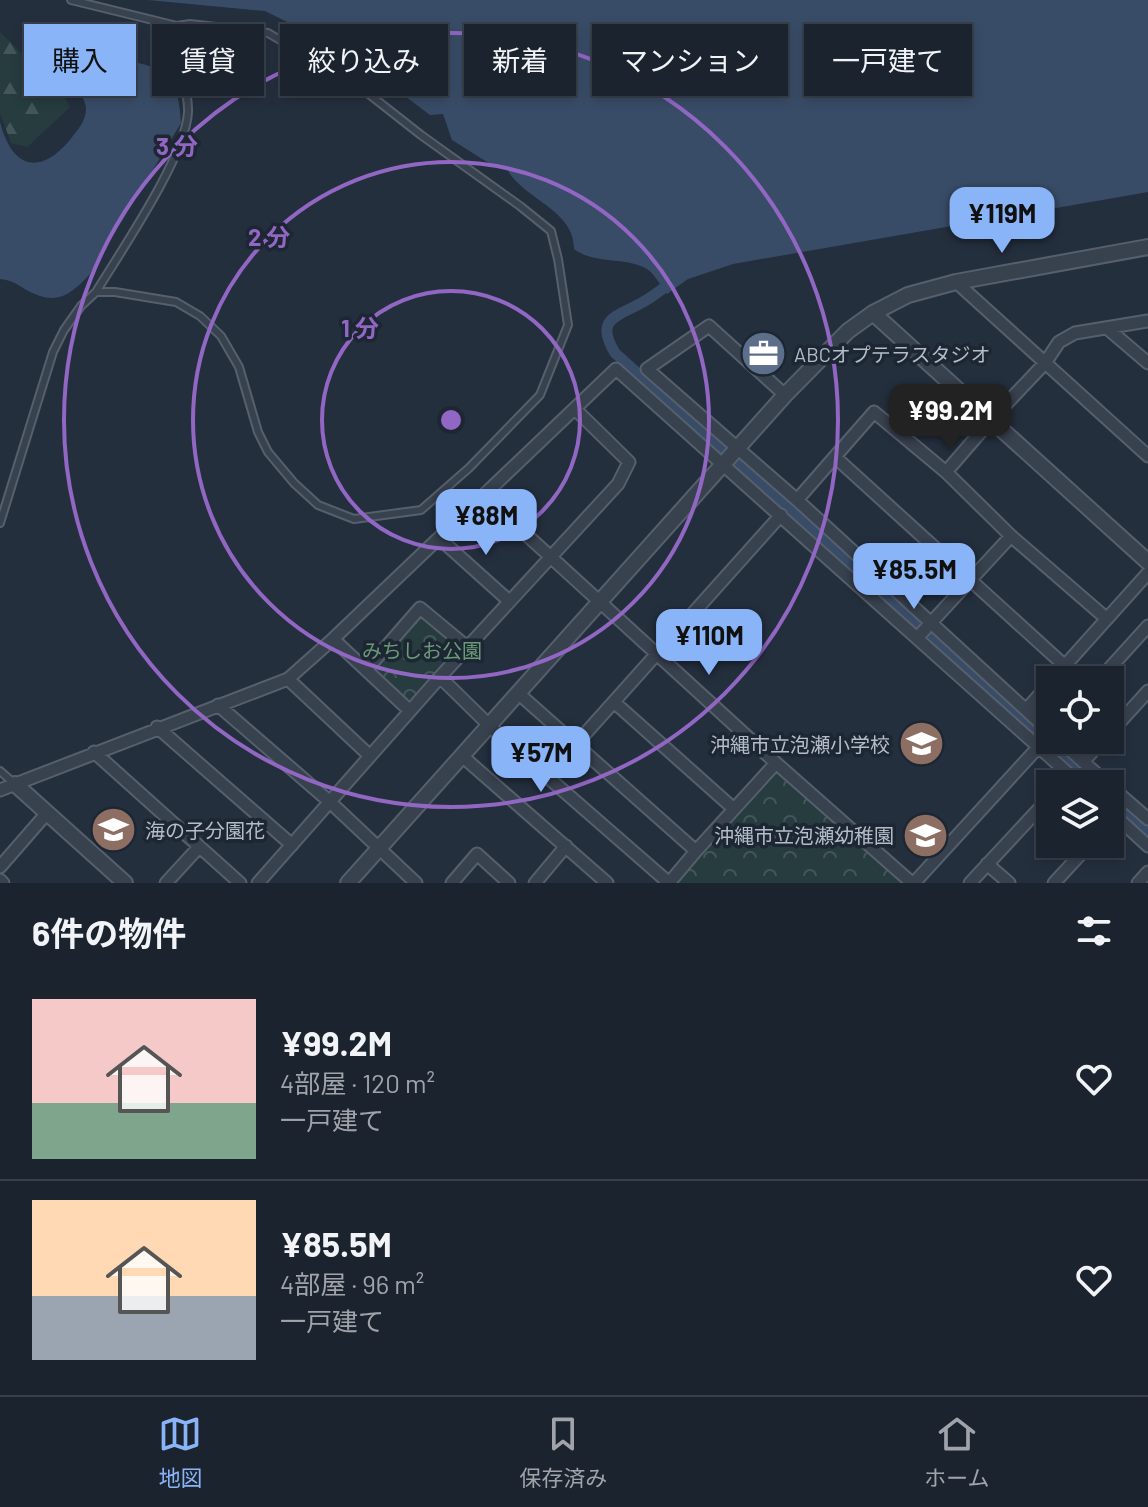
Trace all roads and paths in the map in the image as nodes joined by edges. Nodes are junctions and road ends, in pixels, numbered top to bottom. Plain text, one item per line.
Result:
1 (71, 0) edge
2 (169, 24) edge
3 (264, 33) edge
4 (186, 96) edge
5 (1148, 247) edge
6 (956, 282) junction
7 (96, 292) junction
8 (873, 313) junction
9 (1148, 321) edge
10 (1107, 328) junction
11 (1045, 363) junction
12 (1148, 363) edge
13 (785, 395) junction
14 (575, 409) junction
15 (991, 420) junction
16 (1148, 456) edge
17 (730, 457) junction
18 (835, 457) junction
19 (946, 472) junction
20 (1, 486) edge
21 (12, 486) junction
22 (484, 496) junction
23 (797, 500) junction
24 (781, 515) junction
25 (0, 523) edge
26 (1011, 536) junction
27 (439, 538) junction
28 (549, 556) junction
29 (1148, 562) edge
30 (1148, 573) edge
31 (971, 580) junction
32 (509, 601) junction
33 (600, 602) junction
34 (1107, 619) junction
35 (931, 624) junction
36 (1148, 626) edge
37 (917, 638) junction
38 (333, 639) junction
39 (467, 647) junction
40 (657, 654) junction
41 (1065, 666) joint
42 (1112, 666) edge
43 (366, 670) junction
44 (440, 677) junction
45 (288, 679) junction
46 (1148, 691) edge
47 (518, 693) junction
48 (1036, 698) edge
49 (614, 702) junction
50 (218, 705) junction
51 (1026, 710) junction
52 (410, 711) junction
53 (1124, 718) edge
54 (1036, 720) edge
55 (489, 726) junction
56 (157, 727) junction
57 (1036, 743) edge
58 (576, 744) junction
59 (1036, 749) edge
60 (94, 752) junction
61 (1046, 754) edge
62 (1074, 754) edge
63 (1090, 754) edge
64 (370, 756) junction
65 (462, 756) junction
66 (1083, 762) junction
67 (776, 763) junction
68 (1059, 770) edge
69 (1092, 770) edge
70 (0, 771) edge
71 (15, 784) junction
72 (0, 790) edge
73 (1124, 798) edge
74 (330, 802) junction
75 (734, 809) junction
76 (1036, 812) edge
77 (47, 813) junction
78 (1148, 819) edge
79 (1124, 827) edge
80 (292, 845) junction
81 (566, 846) junction
82 (1148, 846) edge
83 (199, 847) junction
84 (378, 849) junction
85 (696, 851) junction
86 (1077, 858) edge
87 (987, 864) junction
88 (0, 867) edge
89 (1148, 872) edge
90 (125, 883) edge
91 (166, 883) edge
92 (240, 883) edge
93 (258, 883) edge
94 (348, 883) edge
95 (416, 883) edge
96 (452, 883) edge
97 (509, 883) edge
98 (535, 883) edge
99 (607, 883) edge
100 (913, 883) edge
101 (970, 883) edge
102 (1009, 883) edge
103 (1054, 883) edge
104 (1138, 883) edge

1 - 2 lane
3 - 7 lane
4 - 7 lane
5 - 6 street
6 - 8 street
6 - 11 street
7 - 21 lane
8 - 13 street
8 - 15 street
9 - 10 street
10 - 11 street
10 - 12 street
11 - 15 street
11 - 16 street
13 - 17 street
13 - 17 street
14 - 17 street
14 - 22 street
14 - 28 street
15 - 19 street
15 - 29 street
17 - 23 street
17 - 24 street
17 - 33 street
18 - 19 street
18 - 23 street
18 - 31 street
19 - 26 street
20 - 21 lane
21 - 25 lane
22 - 27 street
22 - 28 street
23 - 35 street
24 - 37 street
24 - 40 street
26 - 31 street
26 - 34 street
27 - 32 street
27 - 38 street
28 - 32 street
28 - 33 street
30 - 34 street
31 - 35 street
31 - 41 street
32 - 39 street
33 - 40 street
33 - 47 street
34 - 41 street
35 - 37 street
35 - 51 street
36 - 42 street
37 - 57 street
38 - 43 street
38 - 45 street
39 - 43 street
39 - 44 street
40 - 49 street
40 - 67 street
43 - 52 street
44 - 52 street
44 - 55 street
45 - 50 street
45 - 64 street
46 - 53 street
47 - 55 street
47 - 58 street
48 - 51 street
49 - 58 street
49 - 75 street
50 - 56 street
50 - 74 street
51 - 54 street
52 - 64 street
55 - 65 street
55 - 85 street
56 - 60 street
56 - 80 street
58 - 85 street
59 - 100 street
60 - 71 street
60 - 83 street
61 - 68 street
62 - 66 street
63 - 66 street
64 - 74 street
65 - 81 street
65 - 84 street
66 - 69 street
67 - 75 street
67 - 100 street
70 - 71 lane
71 - 72 street
71 - 77 street
73 - 78 street
74 - 80 street
74 - 84 street
75 - 85 street
76 - 87 street
77 - 88 street
77 - 90 street
79 - 82 street
80 - 93 street
81 - 98 street
81 - 99 street
83 - 91 street
83 - 92 street
84 - 94 street
84 - 95 street
86 - 103 street
87 - 101 street
87 - 102 street
89 - 104 street
96 - 97 street

